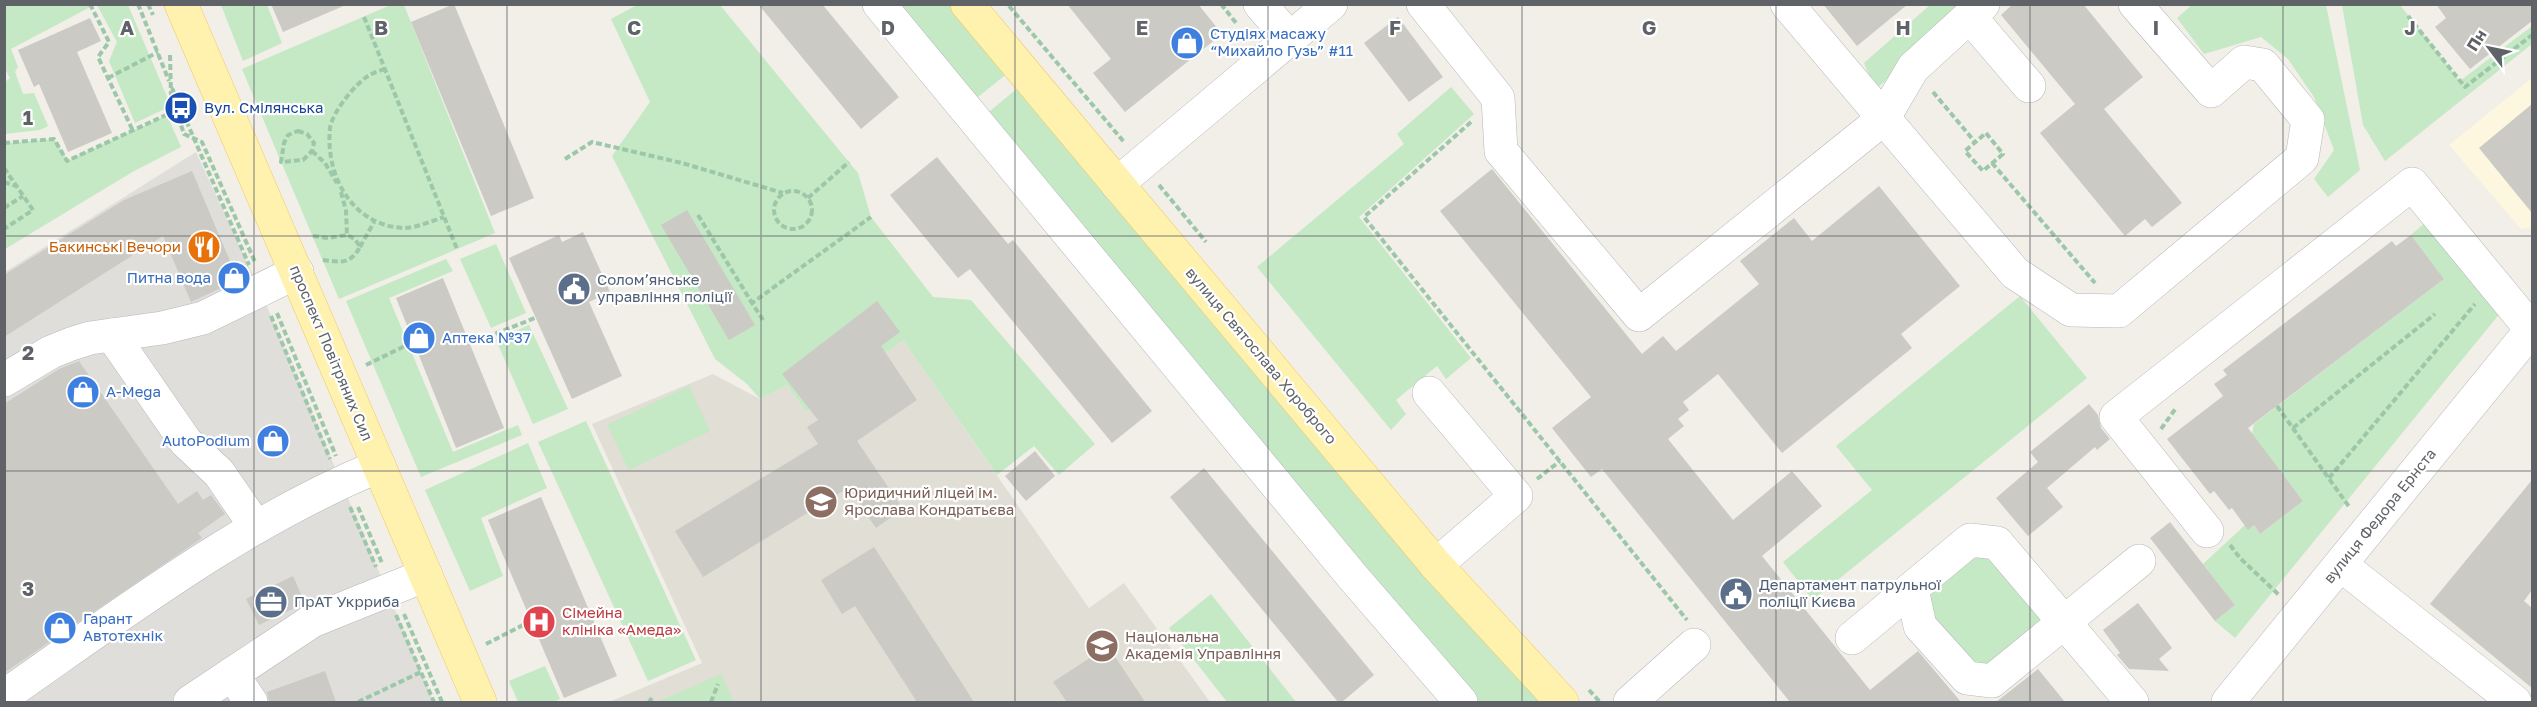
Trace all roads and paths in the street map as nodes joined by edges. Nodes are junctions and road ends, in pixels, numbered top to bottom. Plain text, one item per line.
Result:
1 (90, 4) edge
2 (138, 4) edge
3 (148, 4) edge
4 (879, 4) edge
5 (968, 4) edge
6 (1008, 4) edge
7 (1221, 4) edge
8 (1332, 4) edge
9 (1423, 4) edge
10 (1787, 4) edge
11 (2135, 4) edge
12 (1976, 11) edge
13 (169, 15) edge
14 (1250, 16) edge
15 (2408, 16) dead end
16 (364, 17) dead end
17 (2532, 35) edge
18 (1290, 39) junction
19 (166, 46) dead end
20 (158, 52) junction
21 (1913, 68) junction
22 (385, 69) junction
23 (108, 78) junction
24 (170, 83) junction
25 (2029, 86) dead end
26 (1498, 98) junction
27 (181, 108) junction
28 (176, 111) junction
29 (1883, 119) junction
30 (133, 131) junction
31 (193, 138) junction
32 (1976, 142) junction
33 (4, 143) edge
34 (312, 151) junction
35 (565, 159) dead end
36 (849, 162) dead end
37 (1992, 163) junction
38 (4, 168) edge
39 (1129, 174) junction
40 (4, 182) edge
41 (17, 187) junction
42 (340, 187) junction
43 (783, 194) junction
44 (23, 196) junction
45 (808, 198) junction
46 (4, 208) edge
47 (698, 215) dead end
48 (444, 217) junction
49 (871, 217) dead end
50 (374, 221) junction
51 (4, 229) edge
52 (347, 234) junction
53 (314, 236) dead end
54 (1209, 245) dead end
55 (360, 248) junction
56 (457, 249) dead end
57 (309, 266) junction
58 (263, 288) junction
59 (2478, 300) dead end
60 (752, 303) junction
61 (2118, 311) junction
62 (2435, 314) dead end
63 (536, 318) dead end
64 (763, 320) dead end
65 (2532, 330) edge
66 (112, 335) junction
67 (487, 337) dead end
68 (413, 342) dead end
69 (366, 365) dead end
70 (4, 380) edge
71 (1430, 393) dead end
72 (2179, 405) dead end
73 (2277, 406) dead end
74 (2293, 428) junction
75 (2158, 432) dead end
76 (379, 466) junction
77 (339, 471) junction
78 (2329, 478) junction
79 (2351, 508) dead end
80 (256, 527) junction
81 (2217, 536) joint
82 (2139, 561) dead end
83 (1436, 565) junction
84 (2341, 565) junction
85 (426, 575) junction
86 (393, 589) junction
87 (1912, 589) junction
88 (2280, 595) dead end
89 (531, 621) dead end
90 (2064, 622) junction
91 (1852, 638) dead end
92 (484, 644) dead end
93 (1694, 645) joint
94 (421, 672) dead end
95 (232, 674) junction
96 (718, 684) dead end
97 (1573, 694) edge
98 (4, 696) edge
99 (190, 702) edge
100 (252, 702) edge
101 (358, 702) edge
102 (442, 702) edge
103 (480, 702) edge
104 (711, 702) edge
105 (1461, 702) edge
106 (1600, 702) edge
107 (1630, 702) edge
108 (2132, 702) edge
109 (2228, 702) edge
110 (2516, 702) edge

1 - 23 path
2 - 20 path
3 - 13 path
4 - 105 street
5 - 39 main road, вулиця Святослава Хороброго
6 - 39 path
7 - 14 path
8 - 18 street
9 - 26 street
10 - 29 street
11 - 61 street
12 - 21 street
12 - 25 street
13 - 57 main road, проспект Повітряних Сил
14 - 18 street
15 - 17 path
16 - 22 path
18 - 39 street
19 - 24 path
20 - 23 path
20 - 24 path
21 - 29 street
21 - 32 path
22 - 42 path
22 - 48 path
23 - 30 path
24 - 27 path
24 - 28 path
26 - 29 street
26 - 93 path
27 - 28 path
27 - 31 path
28 - 30 path
28 - 31 path
29 - 61 street
30 - 33 path
31 - 58 path
32 - 37 path
32 - 37 path
34 - 34 path
34 - 42 path
35 - 43 path
36 - 45 path
37 - 61 path
38 - 41 path
39 - 54 path
39 - 83 main road, вулиця Святослава Хороброго
40 - 41 path
41 - 44 path
42 - 50 path
42 - 52 path
43 - 45 path
43 - 45 path
44 - 46 path
44 - 51 path
47 - 60 path
48 - 50 path
48 - 56 path
49 - 60 path
50 - 55 path
52 - 53 path
52 - 55 path
55 - 57 path
57 - 58 street
57 - 76 main road, проспект Повітряних Сил
58 - 66 street
58 - 77 path
58 - 77 path
59 - 78 path
60 - 64 path
62 - 74 path
63 - 67 path
65 - 81 street
65 - 84 street, вулиця Федора Ернста
66 - 70 street
66 - 80 street
68 - 69 path
71 - 83 street
72 - 75 path
73 - 74 path
74 - 78 path
76 - 77 street
76 - 85 main road, проспект Повітряних Сил
77 - 80 street
77 - 86 path
78 - 79 path
80 - 98 street
81 - 88 path
82 - 90 street
83 - 97 main road, вулиця Святослава Хороброго
84 - 109 street, вулиця Федора Ернста
84 - 110 street
85 - 86 street
85 - 103 main road, проспект Повітряних Сил
86 - 95 street
86 - 102 path
87 - 90 street
87 - 90 street
87 - 91 street
89 - 92 path
90 - 108 street
93 - 107 street
94 - 101 path
95 - 99 street
95 - 100 street
96 - 104 path
97 - 106 path

